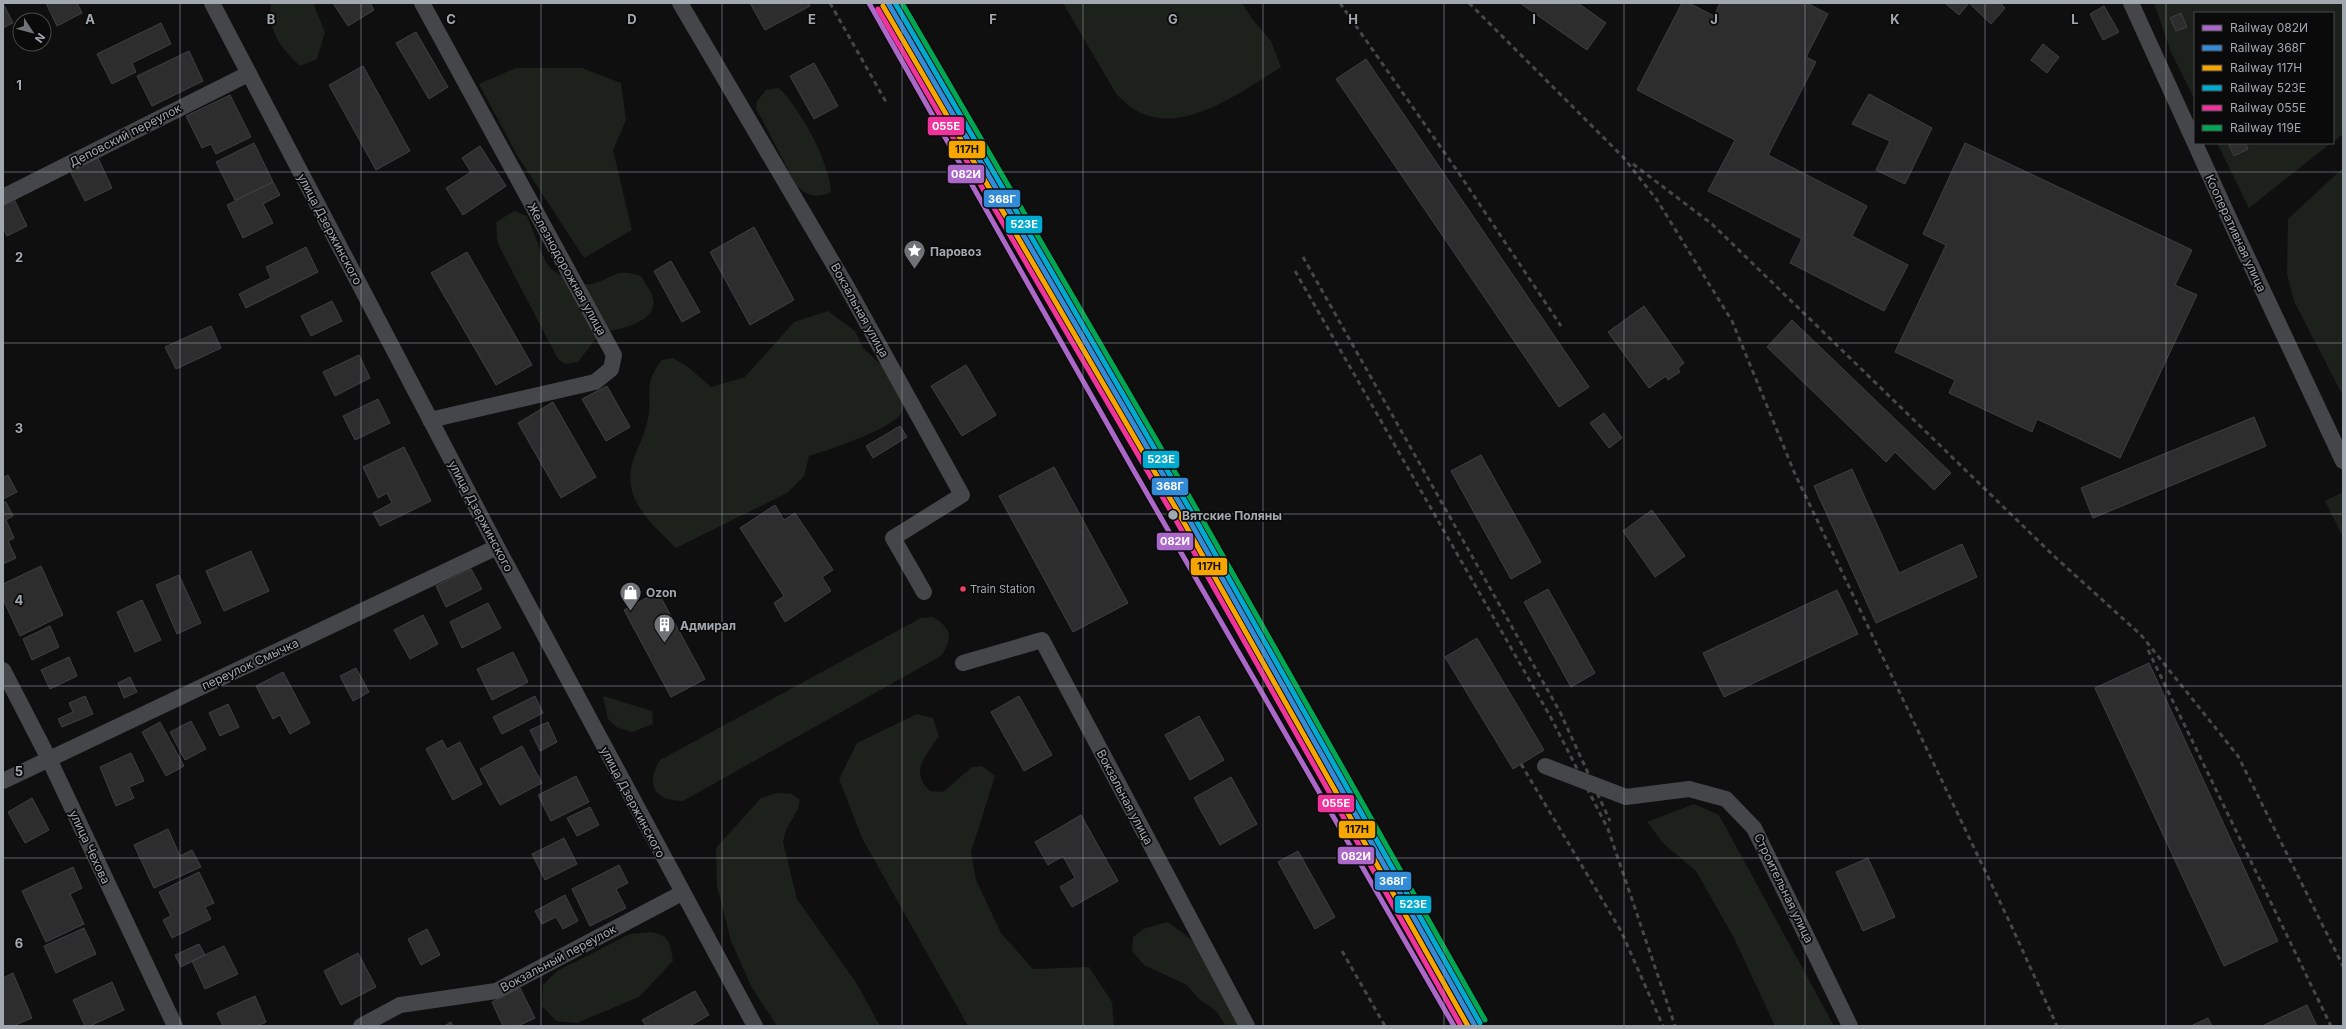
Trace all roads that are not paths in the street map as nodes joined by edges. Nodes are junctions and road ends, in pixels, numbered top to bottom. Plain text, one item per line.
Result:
1 (212, 3) edge
2 (422, 3) edge
3 (680, 3) edge
4 (2131, 3) edge
5 (248, 74) junction
6 (2194, 141) edge
7 (2195, 144) edge
8 (3, 197) edge
9 (430, 420) junction
10 (2343, 462) edge
11 (497, 547) junction
12 (924, 592) dead end
13 (963, 663) dead end
14 (3, 670) edge
15 (49, 759) junction
16 (1545, 766) dead end
17 (3, 781) edge
18 (682, 893) junction
19 (175, 1026) edge
20 (361, 1026) edge
21 (755, 1026) edge
22 (1247, 1026) edge
23 (1850, 1026) edge

1 - 5 street, улица Дзержинского
2 - 9 street, Железнодорожная улица
3 - 12 street, Вокзальная улица
4 - 6 street, Кооперативная улица
5 - 8 street, Деповский переулок
5 - 9 street, улица Дзержинского
7 - 10 street, Кооперативная улица
9 - 11 street, улица Дзержинского
11 - 15 street, переулок Смычка
11 - 18 street, улица Дзержинского
13 - 22 street, Вокзальная улица
14 - 15 street, улица Чехова
15 - 17 street, переулок Смычка
15 - 19 street, улица Чехова
16 - 23 street, Строительная улица
18 - 20 street, Вокзальный переулок
18 - 21 street, улица Дзержинского

